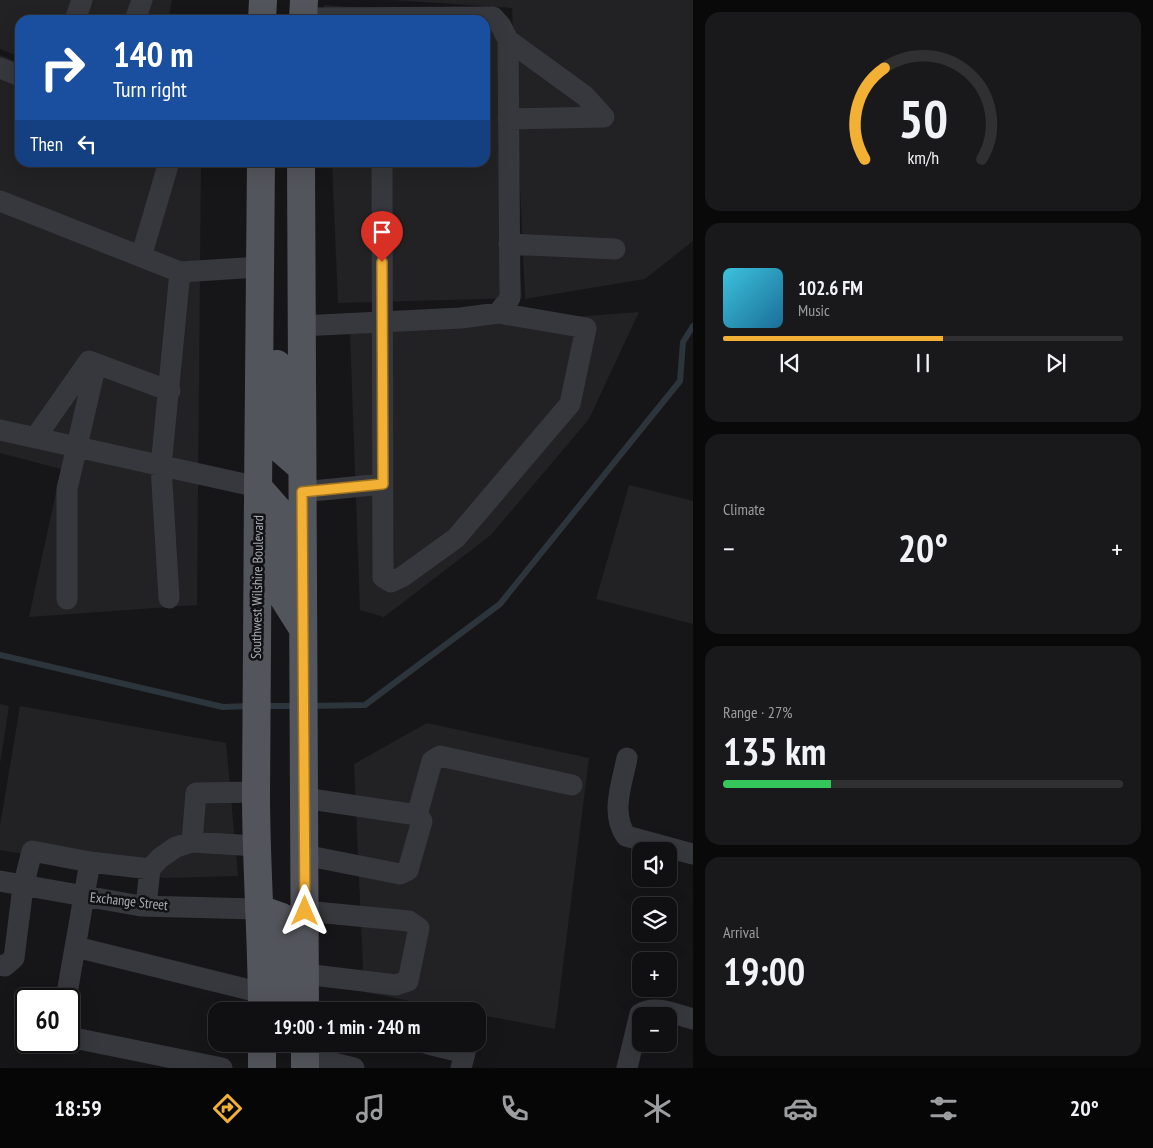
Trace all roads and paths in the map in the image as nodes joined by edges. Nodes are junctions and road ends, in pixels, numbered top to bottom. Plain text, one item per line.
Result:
1 (82, 0) edge
2 (142, 0) edge
3 (262, 0) edge
4 (303, 13) edge
5 (77, 15) edge
6 (137, 15) edge
7 (262, 15) edge
8 (329, 15) edge
9 (490, 17) edge
10 (508, 40) junction
11 (0, 68) edge
12 (15, 74) edge
13 (508, 119) junction
14 (168, 167) edge
15 (261, 167) edge
16 (301, 167) edge
17 (382, 167) edge
18 (0, 201) edge
19 (509, 244) junction
20 (615, 249) dead end
21 (141, 256) junction
22 (260, 267) junction
23 (180, 272) junction
24 (498, 313) junction
25 (259, 314) junction
26 (382, 321) junction
27 (301, 326) junction
28 (96, 364) junction
29 (170, 391) junction
30 (0, 430) edge
31 (35, 438) junction
32 (76, 447) junction
33 (161, 466) junction
34 (302, 480) junction
35 (383, 484) junction
36 (258, 487) junction
37 (169, 598) dead end
38 (67, 599) dead end
39 (303, 629) junction
40 (627, 758) dead end
41 (572, 785) dead end
42 (256, 792) junction
43 (304, 798) junction
44 (417, 815) junction
45 (192, 842) junction
46 (257, 846) junction
47 (693, 854) edge
48 (304, 855) junction
49 (90, 862) junction
50 (150, 870) junction
51 (0, 881) edge
52 (23, 887) junction
53 (86, 897) junction
54 (146, 906) junction
55 (259, 909) junction
56 (305, 911) junction
57 (76, 947) junction
58 (0, 965) edge
59 (305, 974) junction
60 (68, 988) edge
61 (262, 1002) edge
62 (284, 1002) edge
63 (305, 1002) edge
64 (693, 1019) edge
65 (80, 1040) edge
66 (262, 1052) edge
67 (304, 1052) edge
68 (461, 1052) edge
69 (222, 1068) edge
70 (262, 1068) edge
71 (354, 1068) edge
72 (461, 1068) edge
73 (627, 1068) edge

1 - 5 street
2 - 6 street
3 - 7 main road
4 - 8 street
9 - 10 street
10 - 13 street
10 - 13 street
11 - 12 street
13 - 19 street
14 - 21 street
15 - 22 main road, Southwest Wilshire Boulevard
16 - 27 main road
17 - 26 street
18 - 21 street
19 - 20 street
19 - 24 street
21 - 23 street
22 - 23 street
22 - 25 main road, Southwest Wilshire Boulevard
23 - 29 street
24 - 26 street
24 - 35 street
25 - 34 main road
25 - 36 main road, Southwest Wilshire Boulevard
26 - 27 street
26 - 35 street
27 - 34 main road
28 - 29 street
28 - 31 street
28 - 32 street
29 - 33 street
30 - 31 street
31 - 32 street
32 - 33 street
32 - 38 street
33 - 36 street
33 - 37 street
34 - 35 street
34 - 39 main road
36 - 39 main road
36 - 42 main road, Southwest Wilshire Boulevard
39 - 43 main road
40 - 47 street
41 - 44 street
42 - 45 street
42 - 46 main road, Southwest Wilshire Boulevard
43 - 44 street
43 - 48 main road
44 - 48 street
45 - 46 street
45 - 50 street
46 - 55 main road, Southwest Wilshire Boulevard
48 - 56 main road
49 - 50 street
49 - 52 street
49 - 53 street
50 - 54 street
51 - 52 street, Exchange Street
52 - 53 street, Exchange Street
52 - 58 street
53 - 54 street, Exchange Street
53 - 57 street
54 - 55 street, Exchange Street
55 - 61 main road, Southwest Wilshire Boulevard
55 - 62 main road
56 - 59 main road
56 - 59 street
57 - 60 street
57 - 61 street
59 - 63 main road
64 - 73 street
65 - 69 street
66 - 70 main road
67 - 71 street
68 - 72 street

